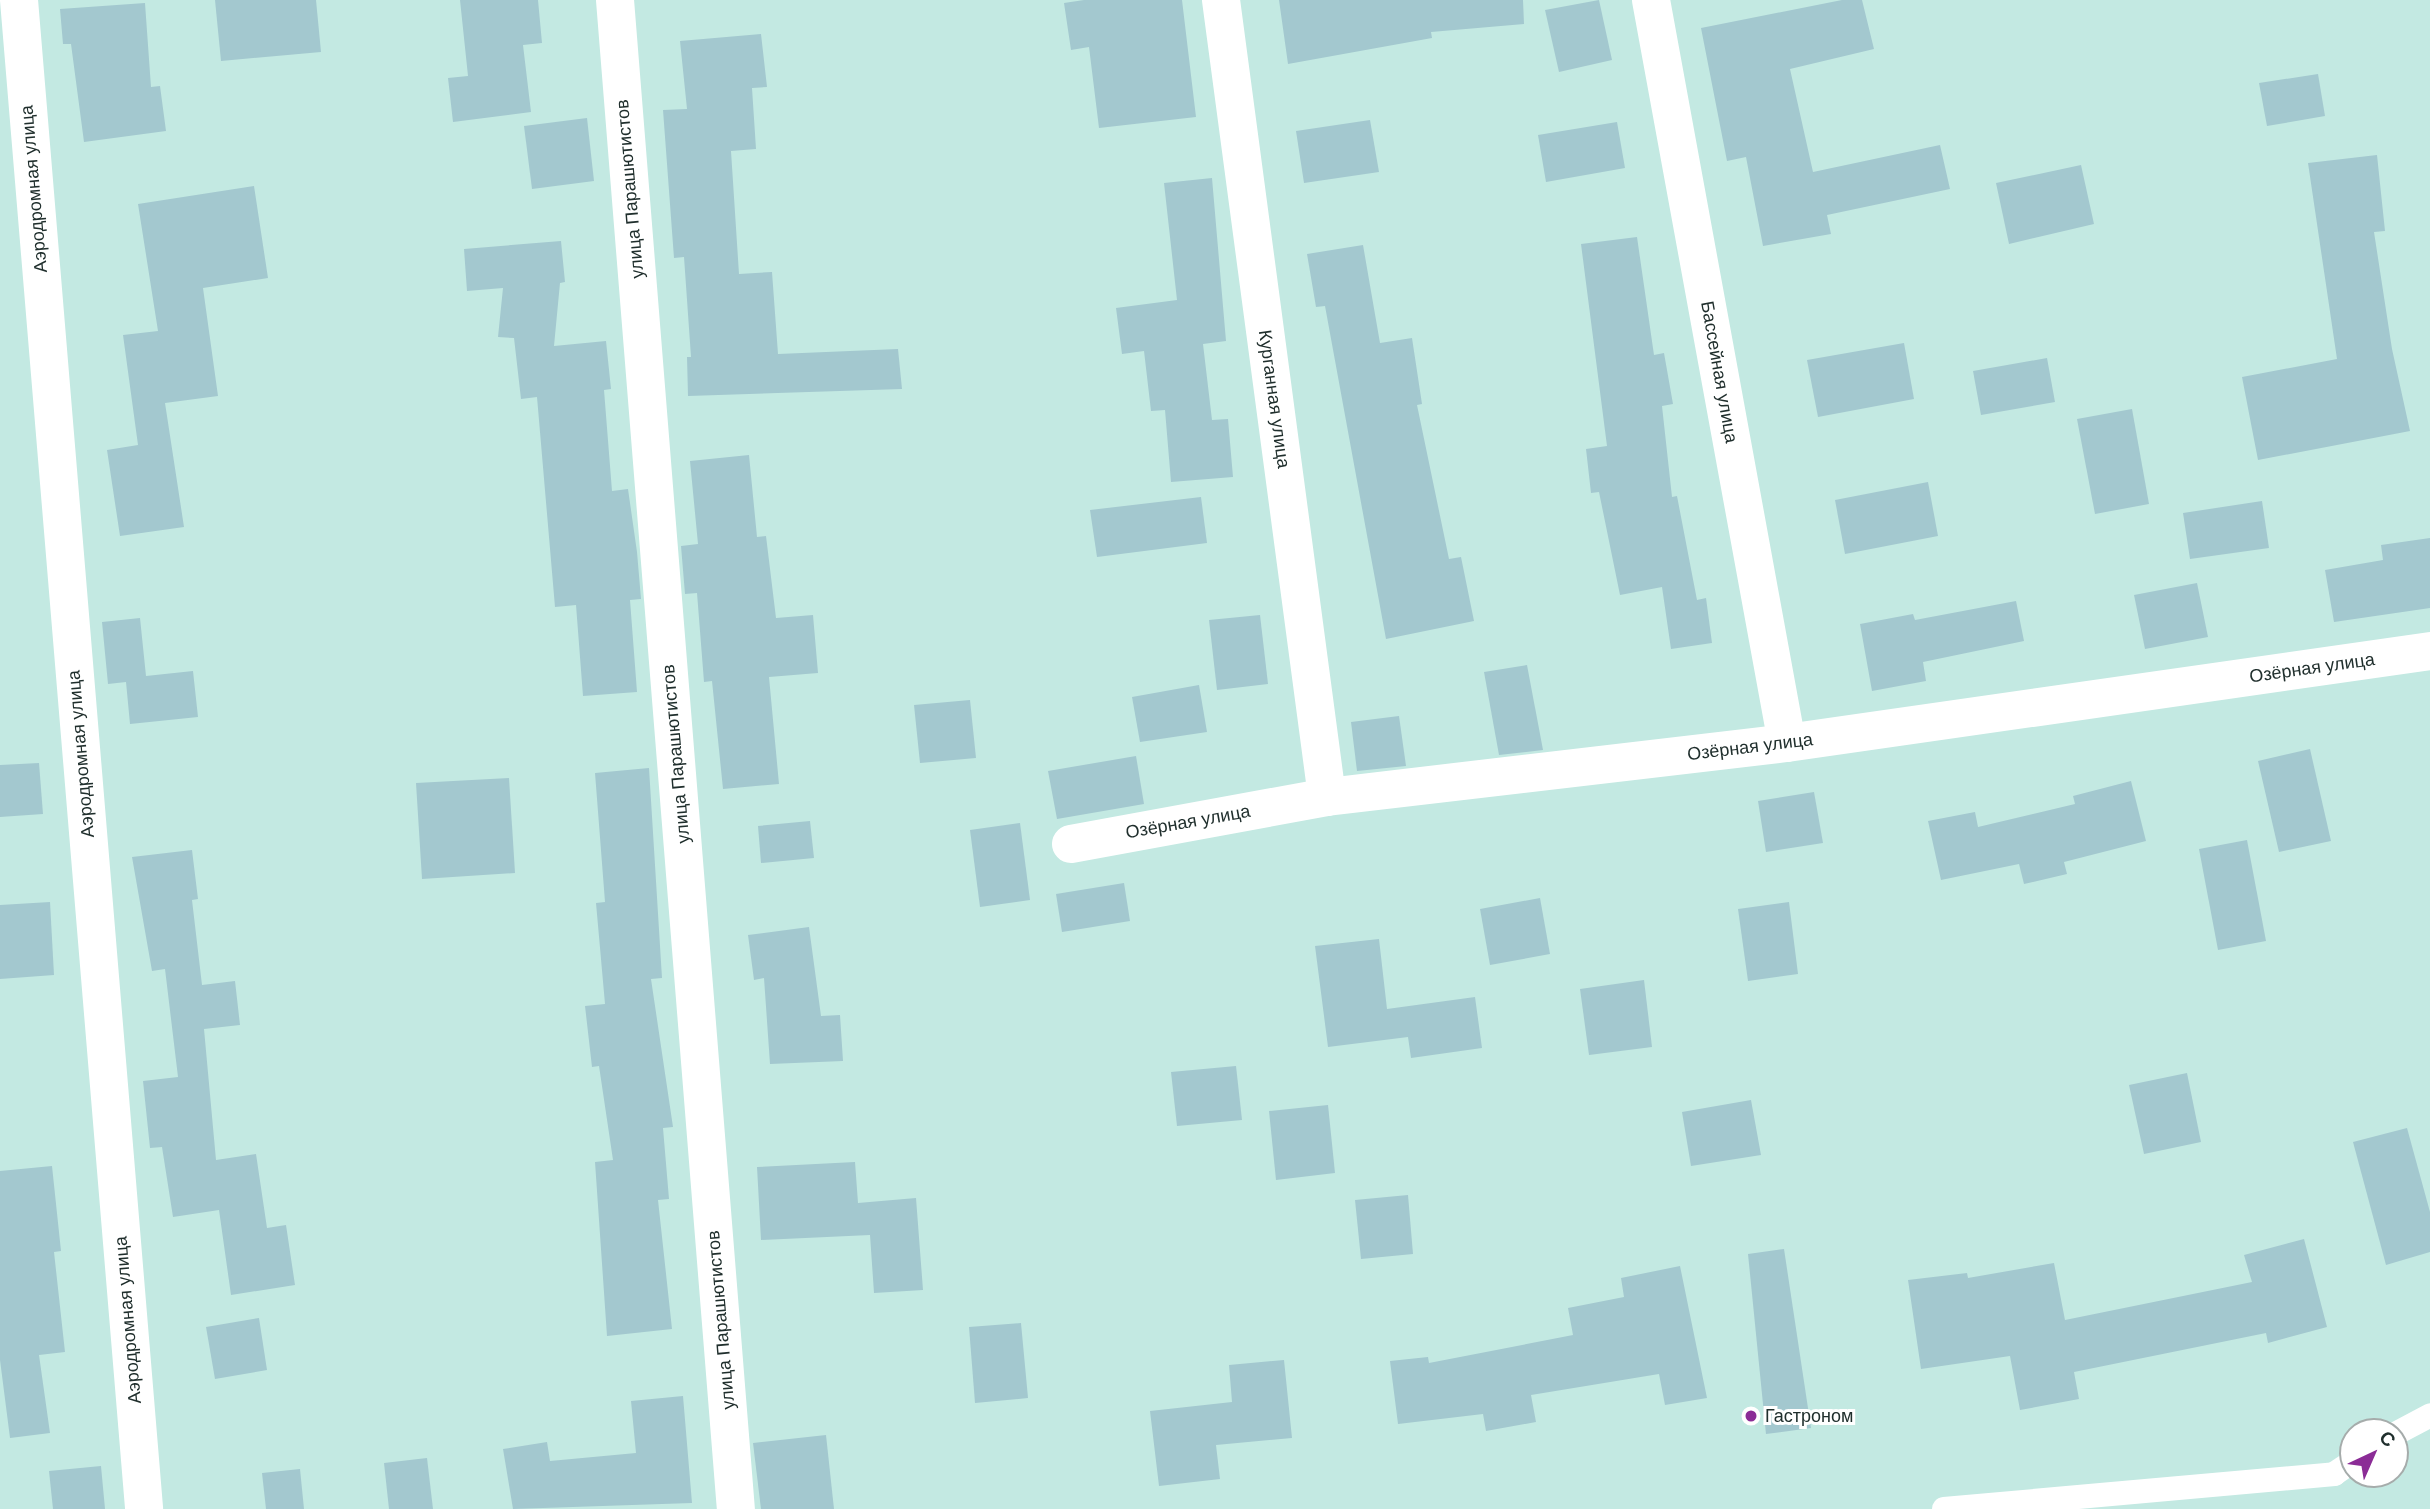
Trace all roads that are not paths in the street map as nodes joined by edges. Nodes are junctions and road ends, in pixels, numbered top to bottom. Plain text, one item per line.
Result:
1 (19, 0) edge
2 (615, 0) edge
3 (1221, 0) edge
4 (1651, 0) edge
5 (2430, 651) edge
6 (1787, 743) junction
7 (1327, 797) junction
8 (1071, 844) dead end
9 (2430, 1415) edge
10 (2409, 1426) edge
11 (2339, 1471) edge
12 (144, 1509) edge
13 (736, 1509) edge
14 (1944, 1509) edge

1 - 12 street, Аэродромная улица
2 - 13 street, улица Парашютистов
3 - 7 street, Курганная улица
4 - 6 street, Бассейная улица
5 - 6 street, Озёрная улица
6 - 7 street, Озёрная улица
7 - 8 street, Озёрная улица
9 - 10 lane
11 - 14 lane

